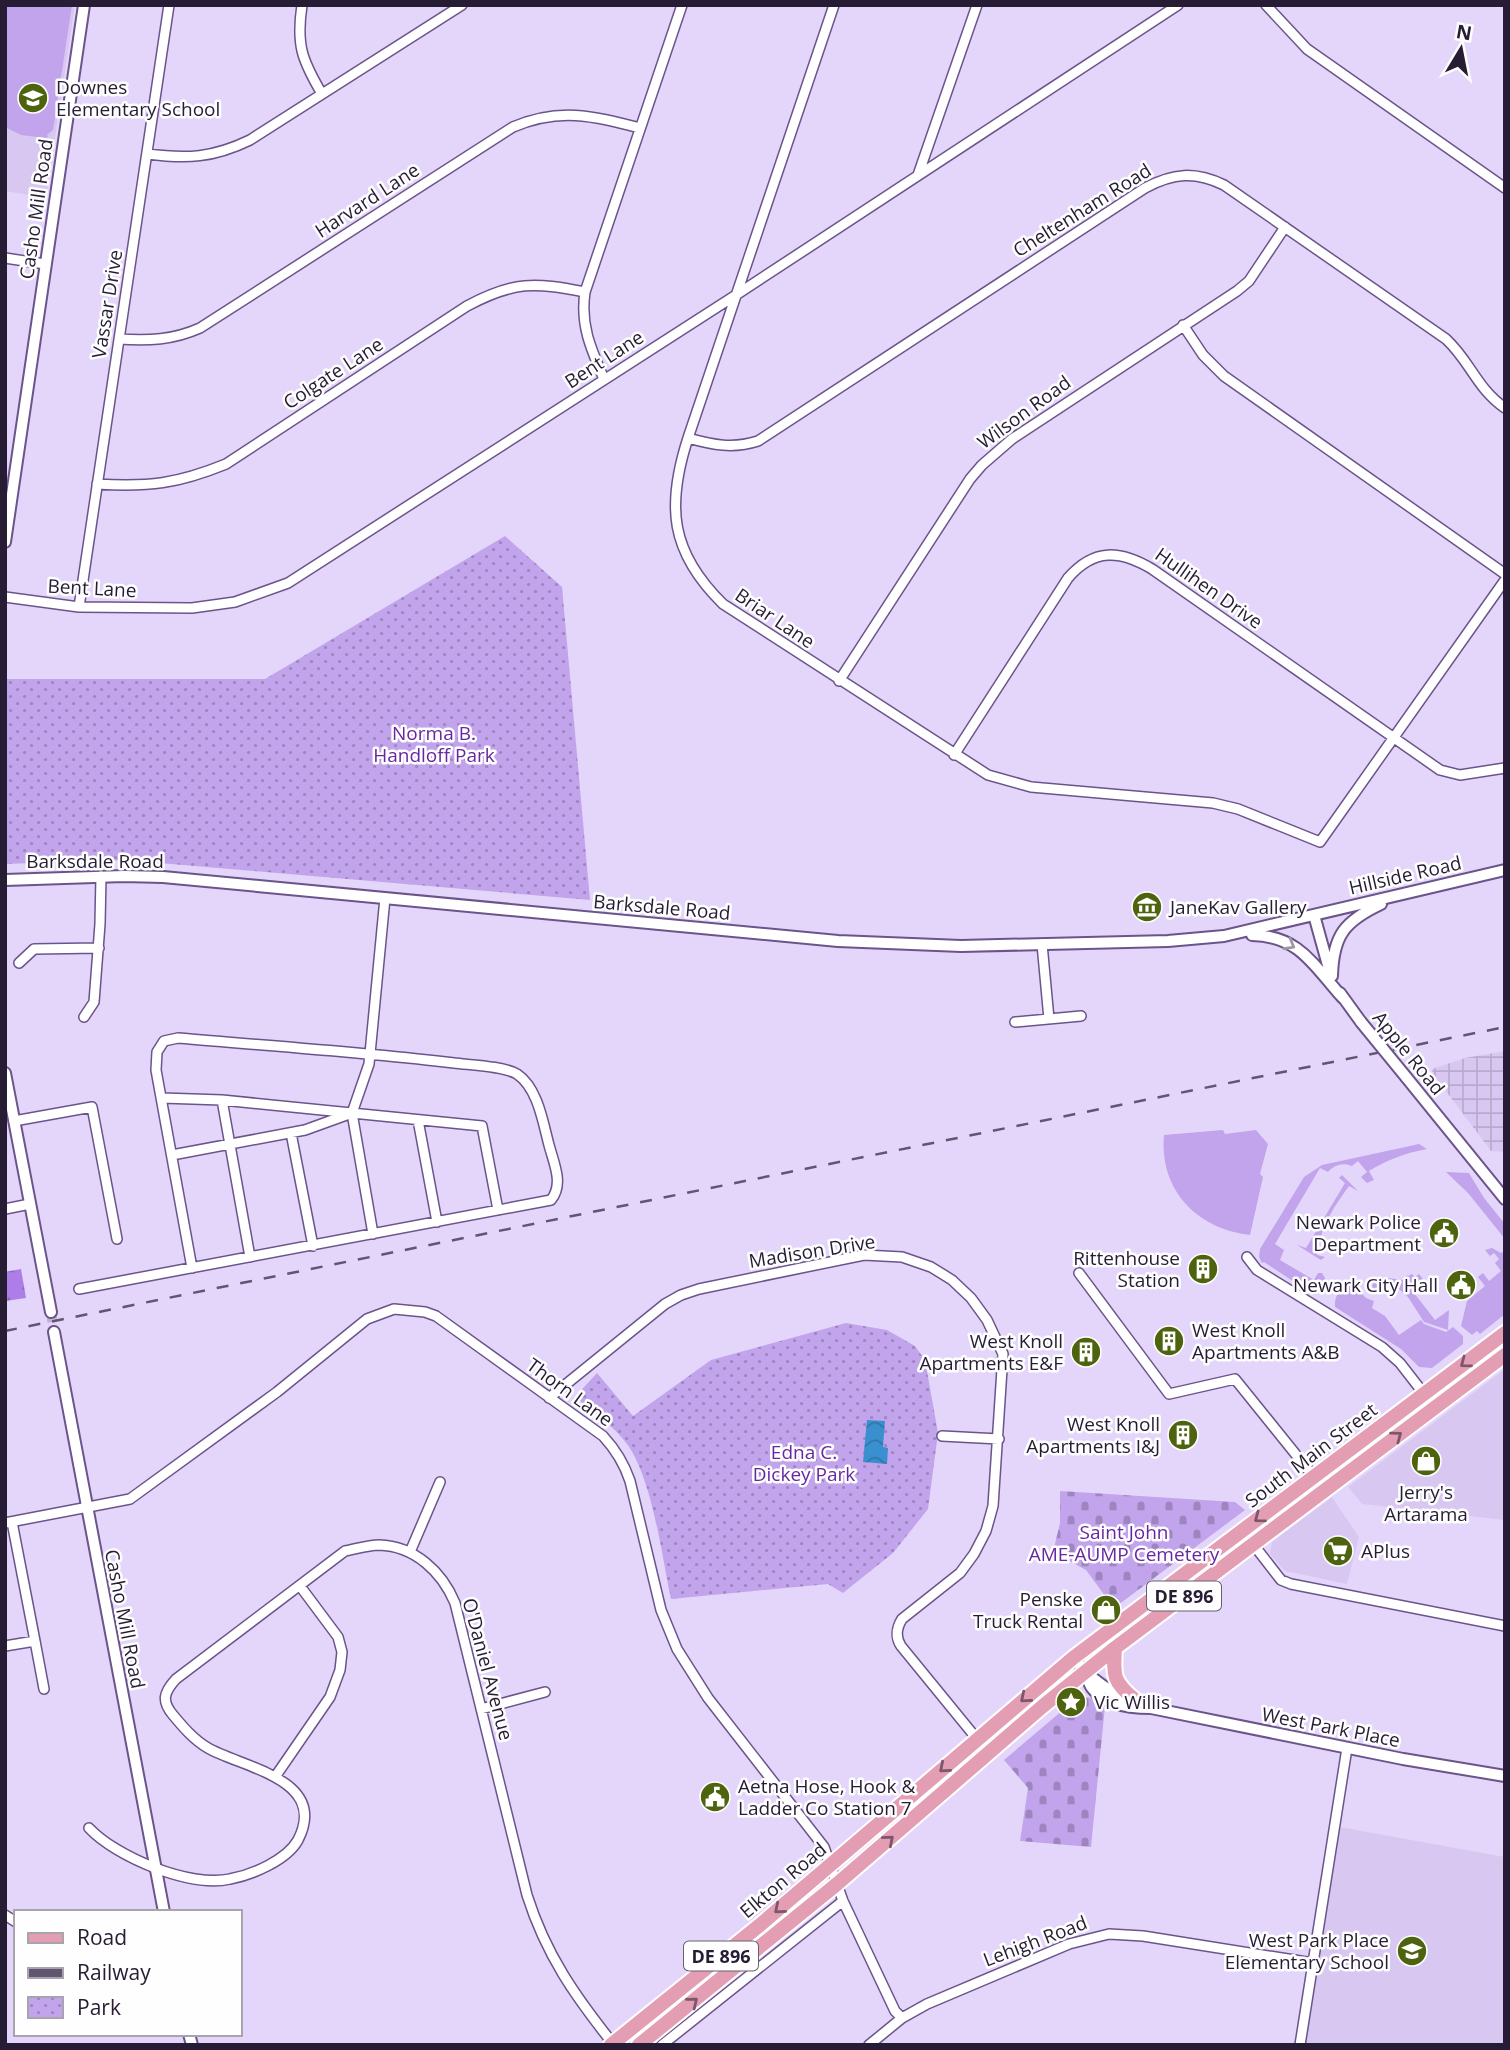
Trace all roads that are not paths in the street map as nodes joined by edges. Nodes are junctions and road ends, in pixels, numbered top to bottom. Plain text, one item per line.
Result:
1 (84, 5) edge
2 (169, 5) edge
3 (302, 5) edge
4 (462, 5) edge
5 (681, 5) edge
6 (834, 5) edge
7 (977, 5) edge
8 (1178, 5) edge
9 (1266, 5) edge
10 (321, 94) junction
11 (640, 128) junction
12 (147, 154) junction
13 (918, 175) junction
14 (1505, 188) edge
15 (1285, 227) junction
16 (5, 258) edge
17 (45, 264) junction
18 (585, 292) junction
19 (736, 295) junction
20 (1183, 325) junction
21 (119, 339) junction
22 (604, 380) junction
23 (1505, 408) edge
24 (688, 438) junction
25 (97, 484) junction
26 (5, 542) edge
27 (1505, 574) edge
28 (1505, 580) edge
29 (5, 597) edge
30 (79, 607) junction
31 (839, 681) junction
32 (1393, 739) junction
33 (954, 755) junction
34 (1505, 768) edge
35 (1505, 870) edge
36 (101, 876) junction
37 (5, 880) edge
38 (1403, 894) junction
39 (385, 898) junction
40 (1314, 915) junction
41 (1224, 936) junction
42 (1042, 944) junction
43 (99, 948) junction
44 (19, 963) dead end
45 (1332, 976) junction
46 (1343, 998) junction
47 (1081, 1016) dead end
48 (84, 1017) dead end
49 (1049, 1019) junction
50 (1015, 1022) dead end
51 (370, 1055) junction
52 (5, 1073) edge
53 (162, 1098) junction
54 (222, 1100) junction
55 (352, 1113) junction
56 (418, 1120) junction
57 (15, 1121) junction
58 (291, 1133) junction
59 (230, 1144) junction
60 (172, 1155) junction
61 (1505, 1199) edge
62 (30, 1203) junction
63 (5, 1209) edge
64 (498, 1210) junction
65 (437, 1222) junction
66 (373, 1234) junction
67 (117, 1239) dead end
68 (313, 1245) junction
69 (250, 1257) junction
70 (1247, 1257) dead end
71 (192, 1268) junction
72 (1079, 1273) dead end
73 (79, 1289) dead end
74 (51, 1312) tunnel mouth
75 (54, 1332) tunnel mouth
76 (1505, 1333) edge
77 (1505, 1355) edge
78 (1424, 1393) junction
79 (550, 1398) junction
80 (1435, 1408) junction
81 (942, 1436) dead end
82 (999, 1439) junction
83 (1332, 1463) junction
84 (1314, 1477) junction
85 (440, 1482) dead end
86 (1329, 1487) junction
87 (1308, 1502) junction
88 (86, 1508) junction
89 (9, 1523) edge
90 (1253, 1544) junction
91 (410, 1552) junction
92 (300, 1586) junction
93 (1505, 1626) edge
94 (35, 1641) junction
95 (5, 1646) edge
96 (1115, 1648) junction
97 (1073, 1658) junction
98 (1085, 1672) junction
99 (44, 1689) dead end
100 (544, 1692) dead end
101 (1135, 1700) junction
102 (1151, 1708) junction
103 (481, 1709) junction
104 (977, 1739) junction
105 (1347, 1748) junction
106 (1505, 1776) edge
107 (275, 1777) junction
108 (89, 1829) dead end
109 (831, 1865) junction
110 (156, 1868) junction
111 (837, 1884) junction
112 (843, 1901) junction
113 (164, 1910) edge
114 (1313, 1963) junction
115 (902, 2018) junction
116 (613, 2044) edge
117 (639, 2045) edge
118 (662, 2045) edge
119 (869, 2045) edge
120 (1300, 2045) edge

1 - 17 street, Casho Mill Road
2 - 12 street, Vassar Drive
3 - 10 street
4 - 10 street
5 - 11 street
6 - 19 street, Briar Lane
7 - 13 street
8 - 13 street, Bent Lane
9 - 14 street
10 - 12 street
11 - 18 street
11 - 21 street, Harvard Lane
12 - 21 street, Vassar Drive
13 - 19 street, Bent Lane
15 - 20 street, Wilson Road
15 - 23 street, Cheltenham Road
15 - 24 street, Cheltenham Road
16 - 17 street
17 - 26 street, Casho Mill Road
18 - 22 street
18 - 25 street, Colgate Lane
19 - 22 street, Bent Lane
19 - 24 street, Briar Lane
20 - 27 street
20 - 31 street, Wilson Road
21 - 25 street, Vassar Drive
22 - 30 street, Bent Lane
24 - 31 street, Briar Lane
25 - 30 street, Vassar Drive
28 - 32 street
29 - 30 street, Bent Lane
31 - 33 street, Briar Lane
32 - 33 street, Briar Lane
32 - 33 street, Hullihen Drive
32 - 34 street, Hullihen Drive
35 - 38 street, Hillside Road
36 - 37 street, Barksdale Road
36 - 39 street, Barksdale Road
36 - 43 street
38 - 40 street, Hillside Road
38 - 45 street
39 - 42 street, Barksdale Road
39 - 51 street
40 - 41 street, Barksdale Road
40 - 45 street, Apple Road
41 - 42 street, Barksdale Road
41 -> 46 street
42 - 49 street
43 - 44 street
43 - 48 street
45 - 46 street, Apple Road
46 - 61 street, Apple Road, bridge
47 - 49 street
49 - 50 street
51 - 53 street
51 - 55 street
51 - 64 street
52 - 57 street
53 - 54 street
53 - 60 street
54 - 55 street
54 - 59 street
55 - 56 street
55 - 58 street
55 - 66 street
56 - 64 street
56 - 65 street
57 - 62 street
57 - 67 street
58 - 59 street
58 - 68 street
59 - 60 street
59 - 69 street
60 - 71 street
62 - 63 street
62 - 74 street
64 - 65 street
65 - 66 street
66 - 68 street
68 - 69 street
69 - 71 street
70 - 78 street
71 - 73 street
72 - 84 street
75 - 88 street, Casho Mill Road
76 -> 78 main road, South Main Street / DE 896
77 - 80 main road, South Main Street / DE 896
78 - 80 street
78 - 83 main road, South Main Street / DE 896
79 - 82 street, Madison Drive
79 - 88 street, Thorn Lane
79 - 109 street, Thorn Lane
86 -> 80 main road, South Main Street / DE 896
81 - 82 street
82 - 104 street, Madison Drive
83 - 84 main road, South Main Street / DE 896
83 - 86 main road
84 - 87 main road
84 -> 97 main road, South Main Street / DE 896
85 - 91 street
86 - 87 main road, South Main Street / DE 896
87 - 90 main road, South Main Street / DE 896
88 - 89 street, Thorn Lane
88 - 110 street, Casho Mill Road
89 - 94 street
90 - 93 street
90 - 96 main road, South Main Street / DE 896
91 - 92 street, O'Daniel Avenue
91 - 103 street, O'Daniel Avenue
92 - 107 street
92 - 107 street, O'Daniel Avenue
94 - 95 street
94 - 99 street
96 - 98 main road, South Main Street / DE 896
96 - 101 main road
97 - 98 street, West Park Place
97 -> 104 main road, Elkton Road / DE 896
98 - 101 street, West Park Place
98 - 102 street, West Park Place
111 -> 98 main road, Elkton Road / DE 896
100 - 103 street
101 - 102 street, West Park Place
102 - 105 street, West Park Place
103 - 116 street, O'Daniel Avenue
104 -> 109 main road, Elkton Road / DE 896
105 - 106 street, West Park Place
105 - 114 street
107 - 110 street
108 - 110 street
109 - 111 street, Thorn Lane
109 -> 116 main road, Elkton Road / DE 896
110 - 113 street, Casho Mill Road
111 - 112 street, Thorn Lane
117 -> 111 main road, Elkton Road / DE 896
112 - 115 street, Thorn Lane
112 - 118 street
114 - 115 street, Lehigh Road
114 - 120 street
115 - 119 street, Lehigh Road

